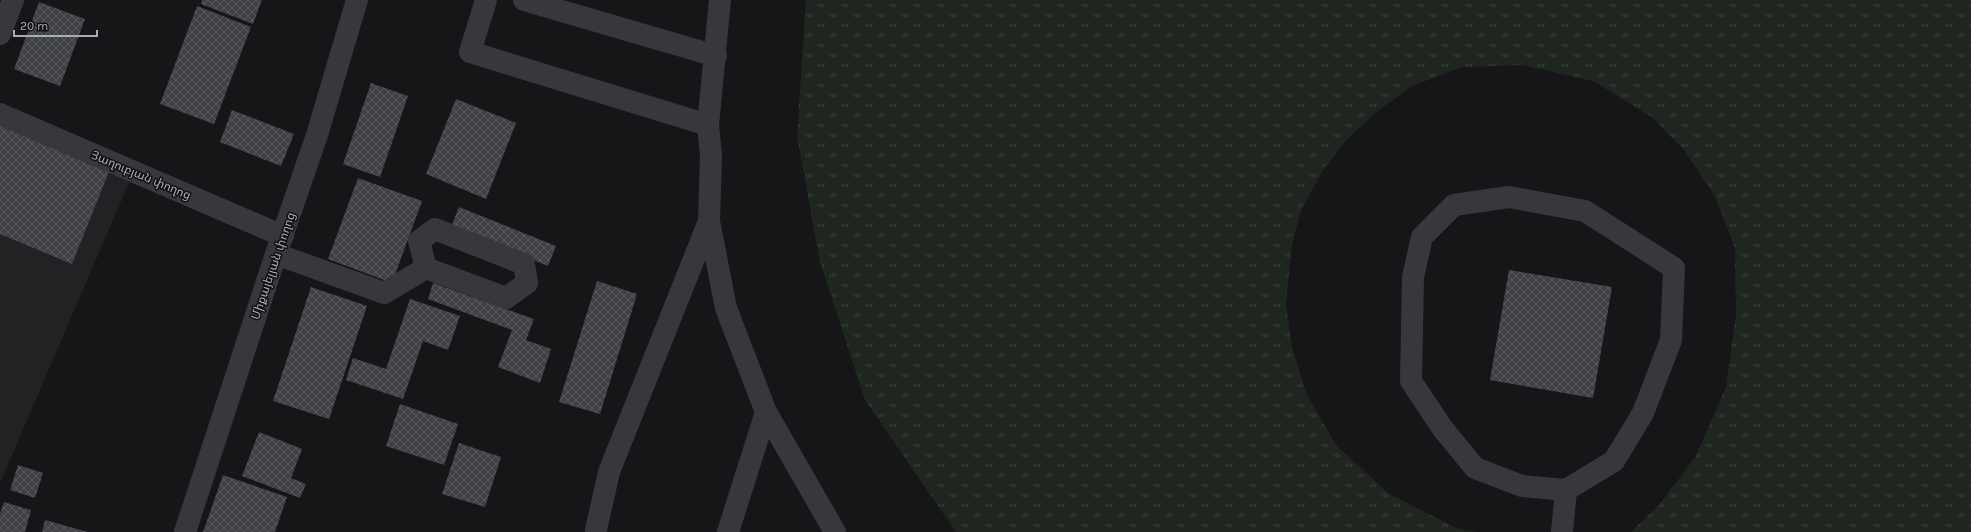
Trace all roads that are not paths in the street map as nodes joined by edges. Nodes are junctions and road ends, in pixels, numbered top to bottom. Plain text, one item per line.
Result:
1 (13, 0) edge
2 (357, 0) edge
3 (486, 0) edge
4 (524, 0) edge
5 (720, 0) edge
6 (0, 34) edge
7 (716, 56) junction
8 (0, 114) edge
9 (708, 125) junction
10 (709, 221) junction
11 (279, 245) junction
12 (426, 268) dead end
13 (766, 412) junction
14 (1566, 490) junction
15 (596, 530) dead end
16 (185, 532) edge
17 (728, 532) edge
18 (835, 532) edge
19 (1562, 532) edge

1 - 6 street
2 - 11 street, Միքայելյան փողոց
3 - 9 street
4 - 7 street
5 - 7 street
7 - 9 street
8 - 11 street, Յաղուբյան փողոց
9 - 10 street
10 - 13 street
10 - 15 street
11 - 12 street, Յաղուբյան փողոց
11 - 16 street, Միքայելյան փողոց
13 - 17 street
13 - 18 street
14 - 14 street
14 - 19 street

